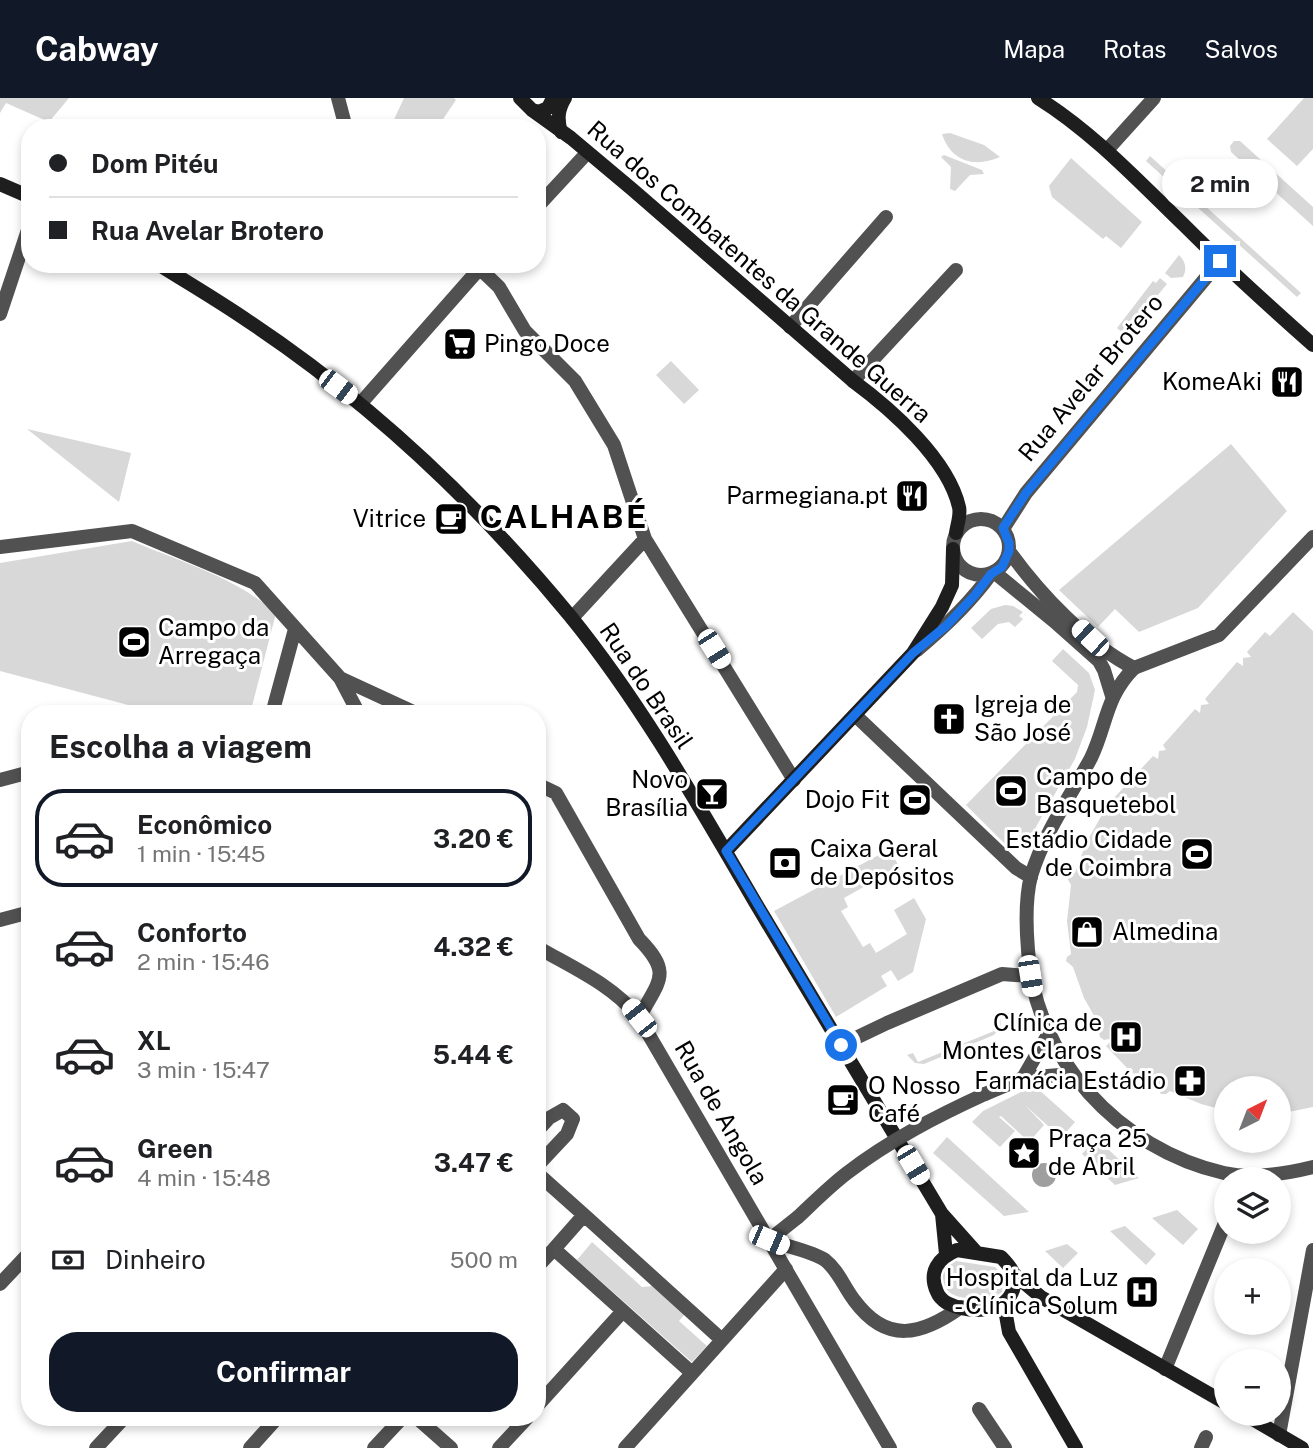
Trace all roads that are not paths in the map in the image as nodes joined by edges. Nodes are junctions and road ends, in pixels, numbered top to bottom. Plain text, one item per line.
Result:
1 (338, 98) edge
2 (553, 98) edge
3 (565, 98) edge
4 (1038, 98) edge
5 (1154, 98) edge
6 (525, 102) edge
7 (344, 119) edge
8 (545, 119) edge
9 (546, 120) edge
10 (561, 132) junction
11 (1107, 150) junction
12 (587, 153) junction
13 (0, 184) edge
14 (21, 193) edge
15 (546, 197) edge
16 (886, 217) dead end
17 (21, 250) edge
18 (1220, 261) junction
19 (956, 270) dead end
20 (172, 273) edge
21 (472, 273) edge
22 (485, 273) edge
23 (0, 314) edge
24 (790, 327) junction
25 (1313, 345) edge
26 (853, 381) junction
27 (360, 404) junction
28 (1003, 528) junction
29 (956, 534) junction
30 (1313, 537) edge
31 (645, 539) junction
32 (0, 547) edge
33 (953, 549) junction
34 (1009, 551) junction
35 (993, 573) junction
36 (572, 618) junction
37 (295, 629) junction
38 (913, 653) junction
39 (1134, 668) junction
40 (340, 678) junction
41 (1112, 696) junction
42 (274, 705) edge
43 (354, 705) edge
44 (398, 705) edge
45 (855, 715) junction
46 (21, 774) edge
47 (794, 779) junction
48 (0, 780) edge
49 (546, 788) edge
50 (726, 851) junction
51 (1031, 877) junction
52 (21, 914) edge
53 (0, 920) edge
54 (546, 952) edge
55 (1030, 976) junction
56 (639, 1018) junction
57 (1049, 1033) junction
58 (841, 1045) junction
59 (1072, 1074) junction
60 (1023, 1078) junction
61 (546, 1121) edge
62 (546, 1156) edge
63 (1313, 1167) edge
64 (1214, 1170) edge
65 (1291, 1172) edge
66 (546, 1181) edge
67 (942, 1214) junction
68 (584, 1215) junction
69 (769, 1240) junction
70 (1216, 1244) edge
71 (554, 1249) junction
72 (1313, 1250) edge
73 (976, 1252) junction
74 (946, 1254) junction
75 (546, 1257) edge
76 (21, 1262) edge
77 (786, 1269) junction
78 (1014, 1274) junction
79 (0, 1284) edge
80 (1041, 1297) junction
81 (1007, 1301) junction
82 (961, 1307) junction
83 (623, 1311) junction
84 (722, 1340) junction
85 (1165, 1368) junction
86 (692, 1373) junction
87 (546, 1396) edge
88 (1214, 1396) edge
89 (979, 1409) dead end
90 (117, 1426) edge
91 (270, 1426) edge
92 (395, 1426) edge
93 (426, 1426) edge
94 (520, 1426) edge
95 (1265, 1426) edge
96 (1279, 1434) junction
97 (96, 1448) edge
98 (250, 1448) edge
99 (374, 1448) edge
100 (451, 1448) edge
101 (499, 1448) edge
102 (625, 1448) edge
103 (890, 1448) edge
104 (1005, 1448) edge
105 (1076, 1448) edge
106 (1302, 1448) edge

1 - 7 street
2 - 6 main road
3 - 10 main road
4 - 11 main road
5 - 11 street
6 - 8 main road, Rua dos Combatentes da Grande Guerra
9 - 10 main road, Rua dos Combatentes da Grande Guerra
10 - 12 main road, Rua dos Combatentes da Grande Guerra
11 - 18 main road
12 - 15 street
12 - 24 main road, Rua dos Combatentes da Grande Guerra
13 - 14 main road
16 - 24 street
17 - 23 street
18 - 25 main road
18 - 28 street, Rua Avelar Brotero
19 - 26 street
20 - 27 main road, Rua do Brasil
21 - 27 street
22 - 31 street
24 - 26 main road, Rua dos Combatentes da Grande Guerra
26 - 29 main road, Rua dos Combatentes da Grande Guerra
27 - 36 main road, Rua do Brasil
28 - 29 street
28 - 34 street
29 - 33 street
30 - 39 street
31 - 36 street
31 - 47 street
32 - 37 street
33 - 35 street
33 - 38 main road
34 - 35 street
34 - 39 street
35 - 38 street
35 - 41 street
36 - 50 main road, Rua do Brasil
37 - 40 street
37 - 42 street
38 - 45 main road
39 - 41 street
40 - 43 street
40 - 44 street
41 - 51 street
45 - 47 main road
45 - 51 street
46 - 48 street
47 - 50 main road
49 - 56 street
50 - 58 main road, Rua do Brasil
51 - 55 street
52 - 53 street
54 - 56 street, Rua de Angola
55 - 57 street
55 - 58 street
56 - 69 street, Rua de Angola
57 - 59 street
57 - 60 street
58 - 67 main road, Rua do Brasil
59 - 60 street
59 - 64 street
60 - 69 street, bridge
61 - 62 street
63 - 65 street
66 - 68 street
67 - 73 main road
67 - 74 main road, Rua do Brasil
68 - 71 street
68 - 84 street
69 - 77 street, Rua de Angola
69 - 82 street
70 - 85 street
71 - 75 street
71 - 83 street
72 - 96 street
73 - 74 main road
73 - 78 main road
74 - 82 main road, Rua do Brasil
76 - 79 street
77 - 84 street
77 - 103 street, Rua de Angola
78 - 80 main road
78 - 81 main road
80 - 81 main road
80 - 85 main road
81 - 82 main road
81 - 105 main road
83 - 86 street
83 - 87 street
84 - 86 street
85 - 88 main road
86 - 102 street
89 - 104 street
90 - 97 street
91 - 98 street
92 - 99 street
93 - 100 street
94 - 101 street
95 - 96 main road
96 - 106 main road

